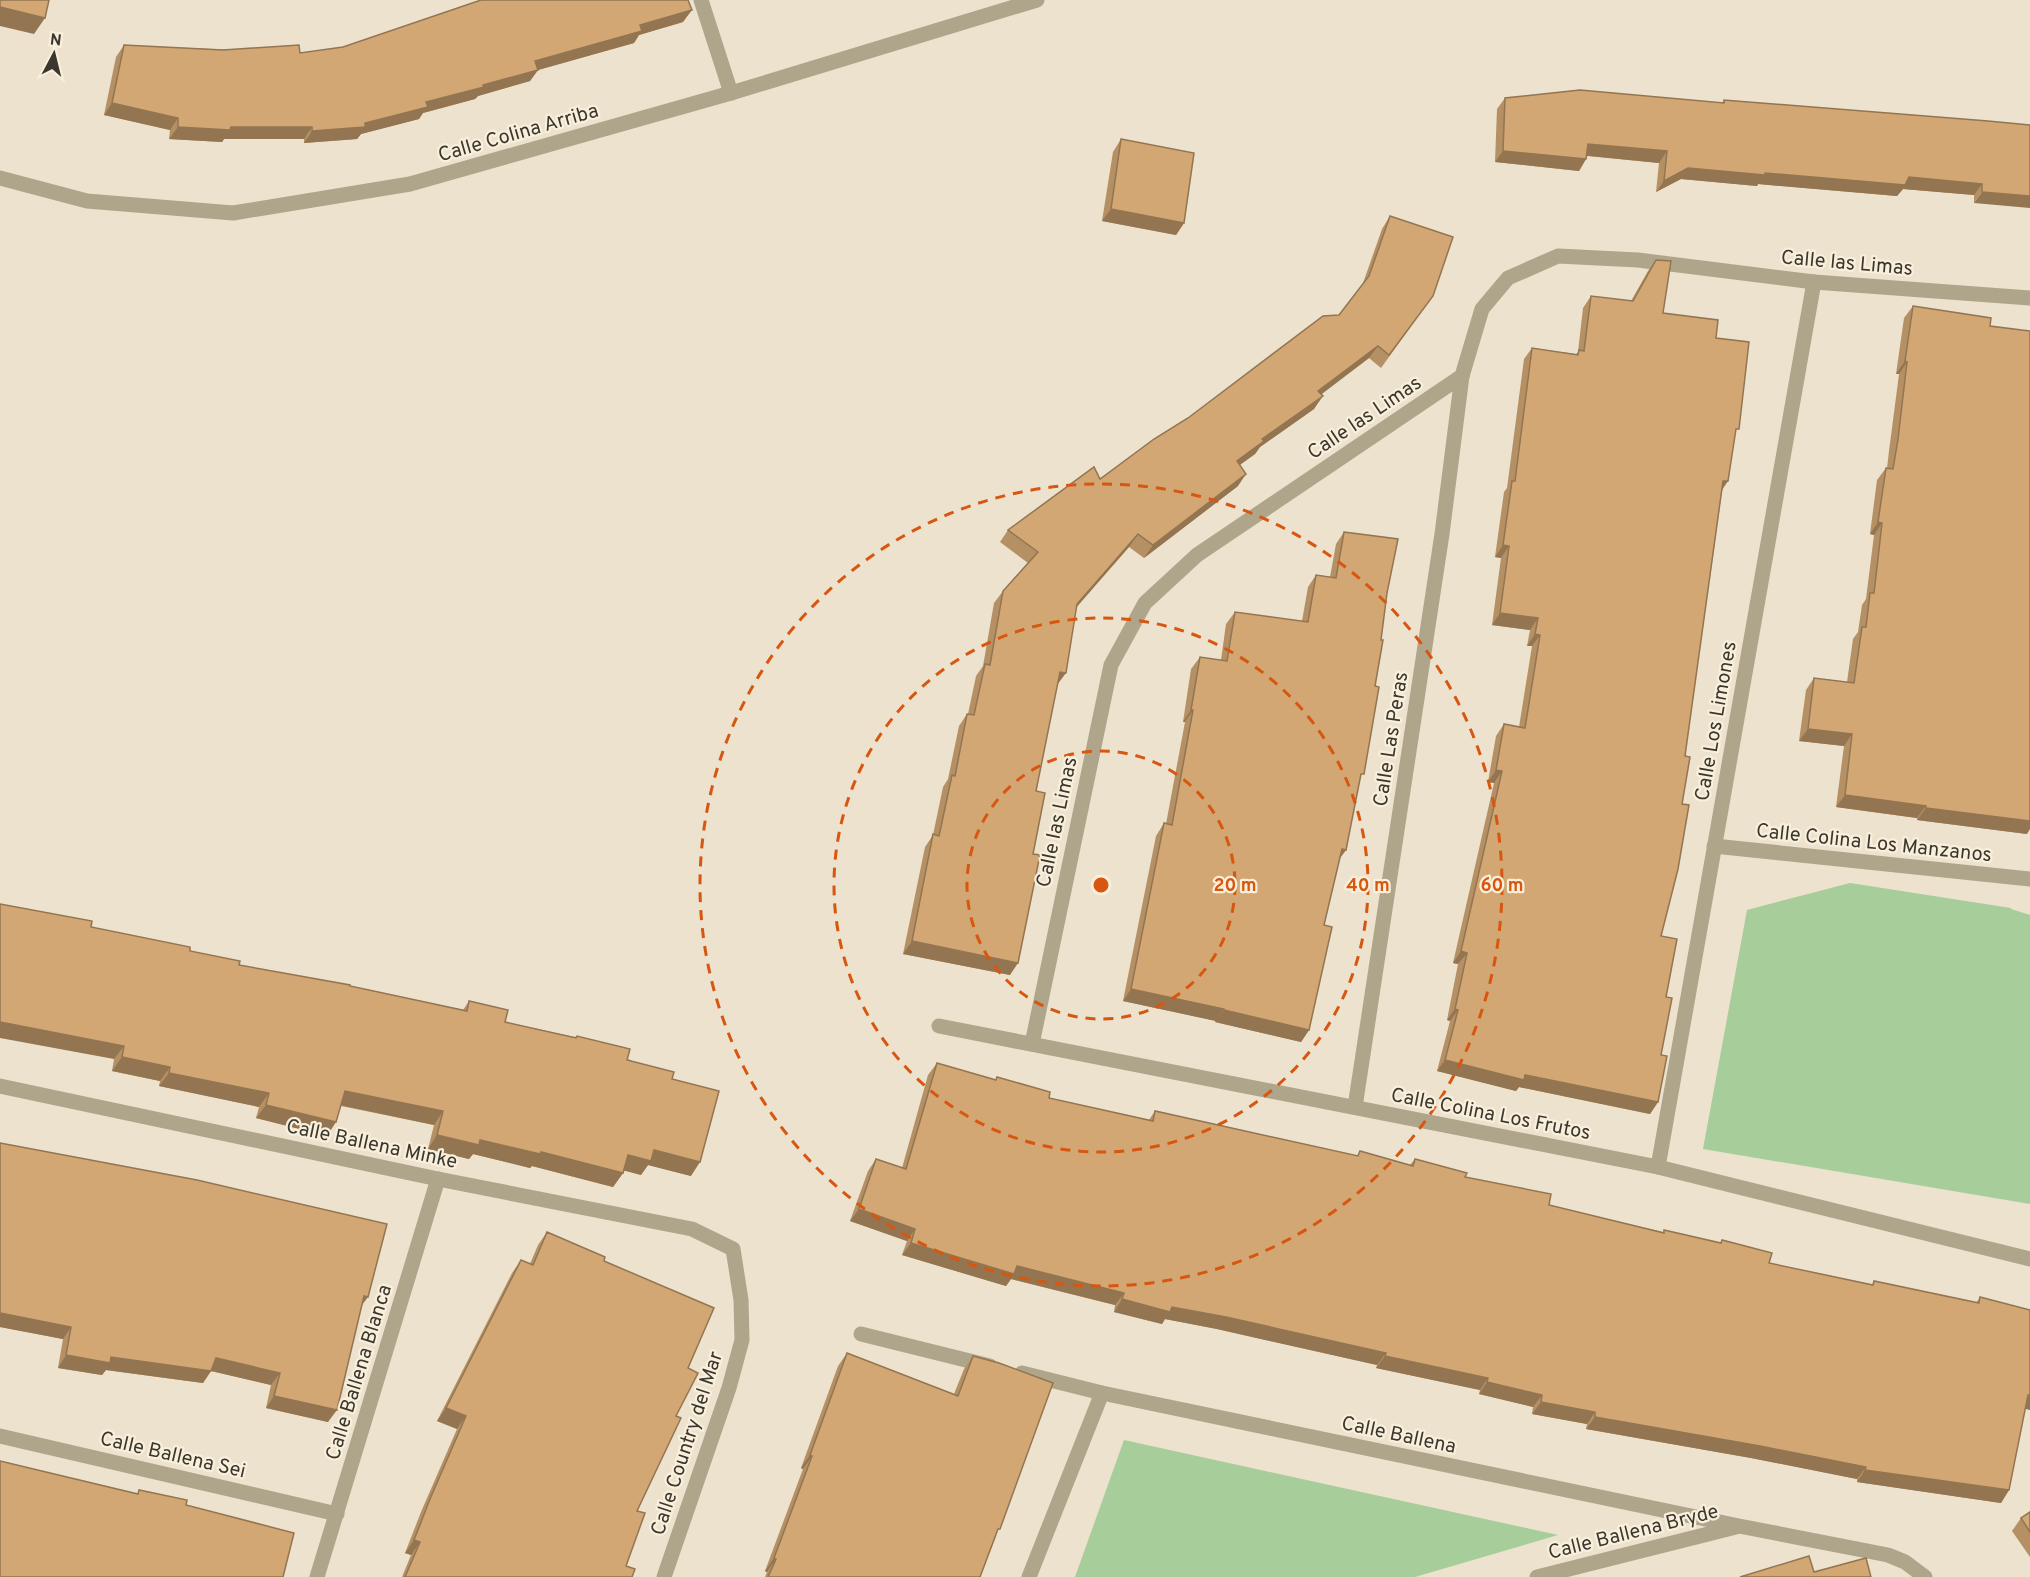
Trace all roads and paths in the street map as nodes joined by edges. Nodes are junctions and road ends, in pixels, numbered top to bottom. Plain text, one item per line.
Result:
1 (701, 0) edge
2 (1035, 0) edge
3 (731, 93) junction
4 (0, 178) edge
5 (1814, 282) junction
6 (2030, 298) edge
7 (1462, 376) junction
8 (1714, 846) junction
9 (2030, 879) edge
10 (939, 1026) dead end
11 (1032, 1044) junction
12 (0, 1086) edge
13 (1355, 1107) junction
14 (1658, 1167) junction
15 (438, 1179) junction
16 (733, 1249) joint
17 (2030, 1259) edge
18 (861, 1334) dead end
19 (1102, 1393) junction
20 (0, 1436) edge
21 (337, 1514) junction
22 (1739, 1526) junction
23 (316, 1577) edge
24 (664, 1577) edge
25 (1029, 1577) edge
26 (1537, 1577) edge
27 (1925, 1577) edge

1 - 3 street
2 - 3 street, Calle Colina Arriba
3 - 4 street, Calle Colina Arriba
5 - 6 street, Calle las Limas
5 - 7 street, Calle las Limas
5 - 8 street, Calle Los Limones
7 - 11 street, Calle las Limas
7 - 13 street, Calle Las Peras
8 - 9 street, Calle Colina Los Manzanos
8 - 14 street, Calle Los Limones
10 - 11 street, Calle Colina Los Frutos
11 - 13 street, Calle Colina Los Frutos
12 - 15 street, Calle Ballena Minke
13 - 14 street, Calle Colina Los Frutos
14 - 17 street, Calle Colina Los Frutos
15 - 16 street, Calle Ballena Minke
15 - 21 street, Calle Ballena Blanca
16 - 24 street, Calle Country del Mar
18 - 19 street, Calle Ballena
19 - 22 street, Calle Ballena
19 - 25 street
20 - 21 street, Calle Ballena Sei
21 - 23 street, Calle Ballena Blanca
22 - 26 street, Calle Ballena Bryde
22 - 27 street, Calle Ballena

